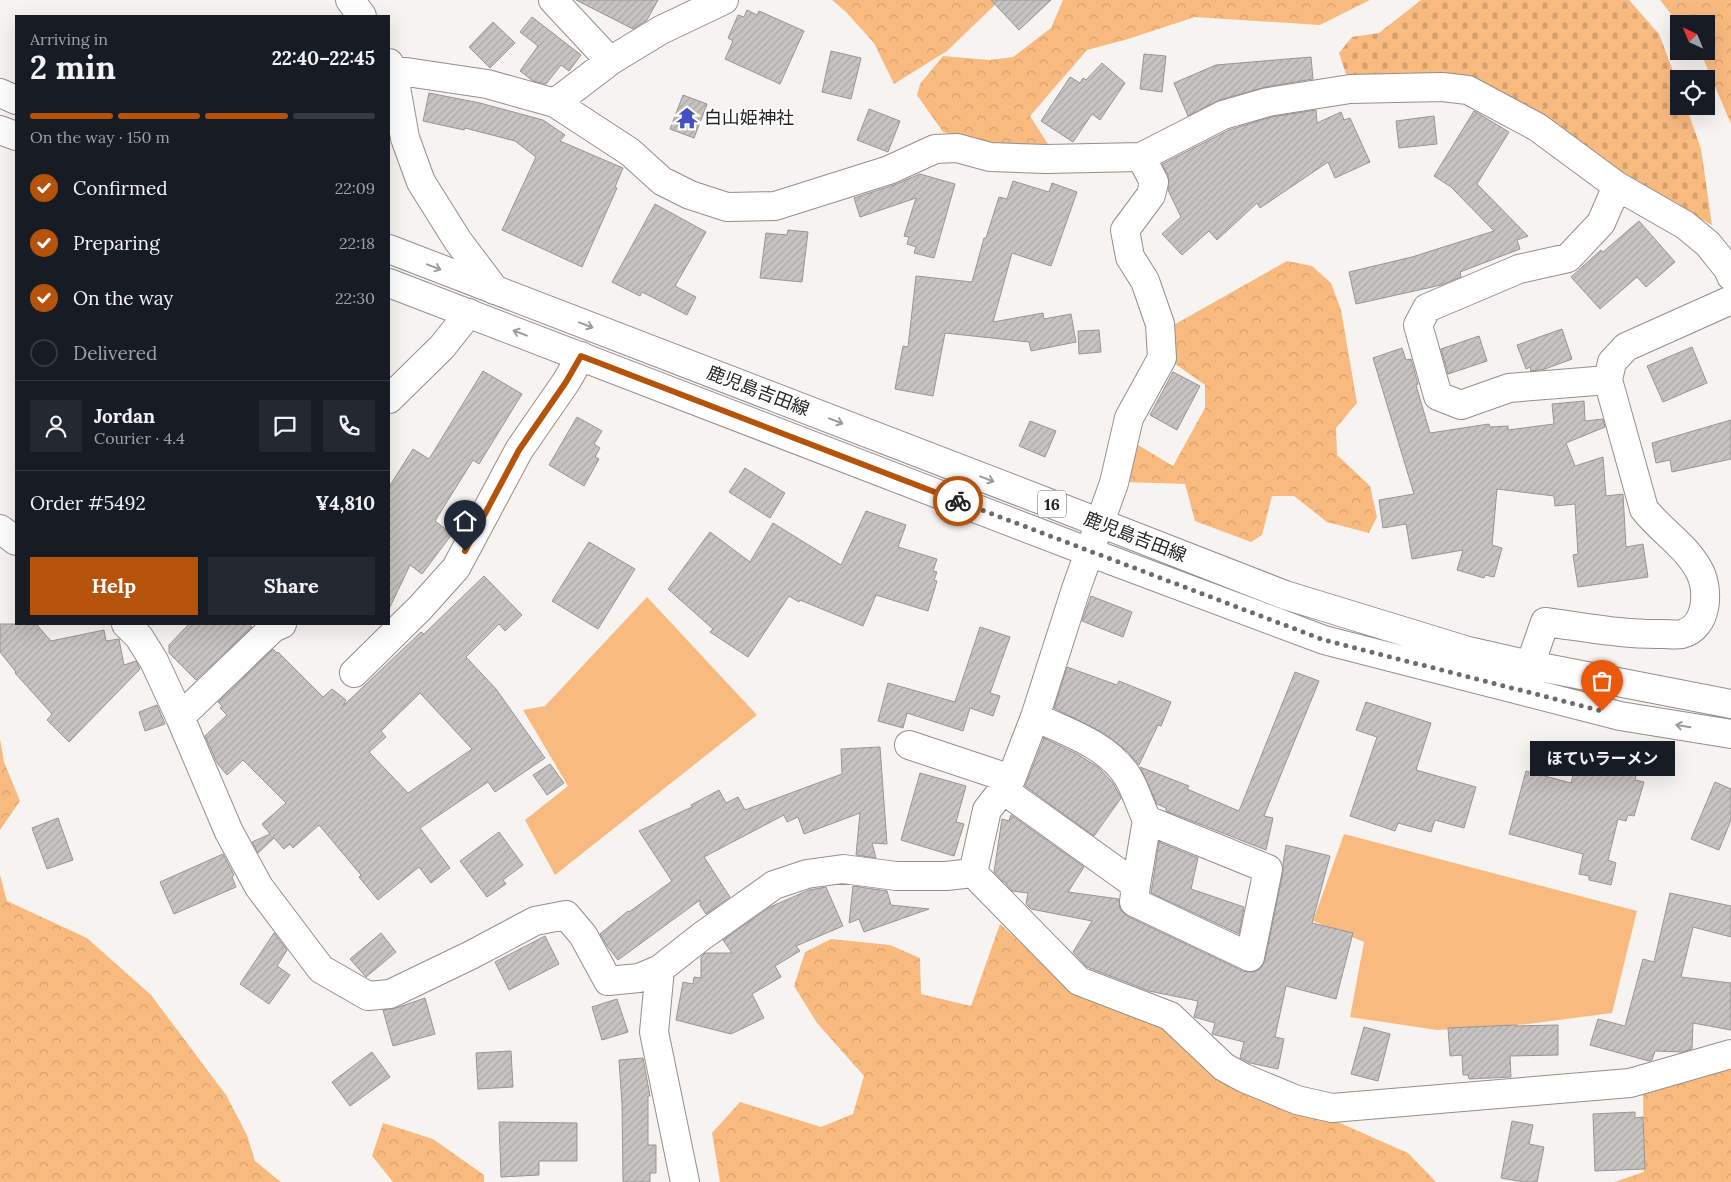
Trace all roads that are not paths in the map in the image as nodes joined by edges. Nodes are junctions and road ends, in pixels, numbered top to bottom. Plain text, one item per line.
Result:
1 (350, 0) edge
2 (553, 0) edge
3 (724, 0) edge
4 (361, 15) edge
5 (610, 61) junction
6 (391, 67) edge
7 (0, 93) edge
8 (15, 100) edge
9 (555, 103) junction
10 (0, 130) edge
11 (15, 136) edge
12 (1141, 157) junction
13 (1617, 186) junction
14 (390, 249) edge
15 (1731, 276) edge
16 (390, 283) edge
17 (495, 290) junction
18 (1731, 300) edge
19 (469, 313) junction
20 (581, 356) junction
21 (1608, 380) junction
22 (390, 398) edge
23 (1100, 523) junction
24 (0, 529) edge
25 (15, 540) edge
26 (1090, 552) junction
27 (127, 625) edge
28 (280, 625) edge
29 (1530, 665) junction
30 (354, 673) dead end
31 (1731, 704) edge
32 (180, 717) junction
33 (1034, 717) junction
34 (1731, 734) edge
35 (909, 745) dead end
36 (1006, 784) junction
37 (1146, 820) junction
38 (972, 873) junction
39 (1136, 885) junction
40 (660, 969) junction
41 (1731, 1054) edge
42 (685, 1182) edge

1 - 4 street
2 - 5 street
3 - 5 street
5 - 9 street
6 - 9 street
6 - 17 street
7 - 8 street
9 - 12 street
10 - 11 street
12 - 13 street
12 - 23 street
13 - 15 street
13 - 21 street
14 -> 17 street, 鹿児島吉田線 / 16
16 - 19 street, 鹿児島吉田線 / 16
17 -> 23 street, 鹿児島吉田線 / 16
18 - 21 street
20 -> 19 street, 鹿児島吉田線 / 16
19 - 22 street
20 - 26 street, 鹿児島吉田線 / 16
20 - 30 street
21 - 29 street
23 - 26 street
23 - 29 street, 鹿児島吉田線 / 16
24 - 25 street
26 - 33 street
34 -> 26 street, 鹿児島吉田線 / 16
27 - 32 street
28 - 32 street
29 - 31 street, 鹿児島吉田線 / 16
32 - 40 street
33 - 36 street
33 - 37 street
35 - 36 street
36 - 38 street
36 - 39 street
37 - 39 street
37 - 39 street
38 - 40 street
38 - 41 street
40 - 42 street

